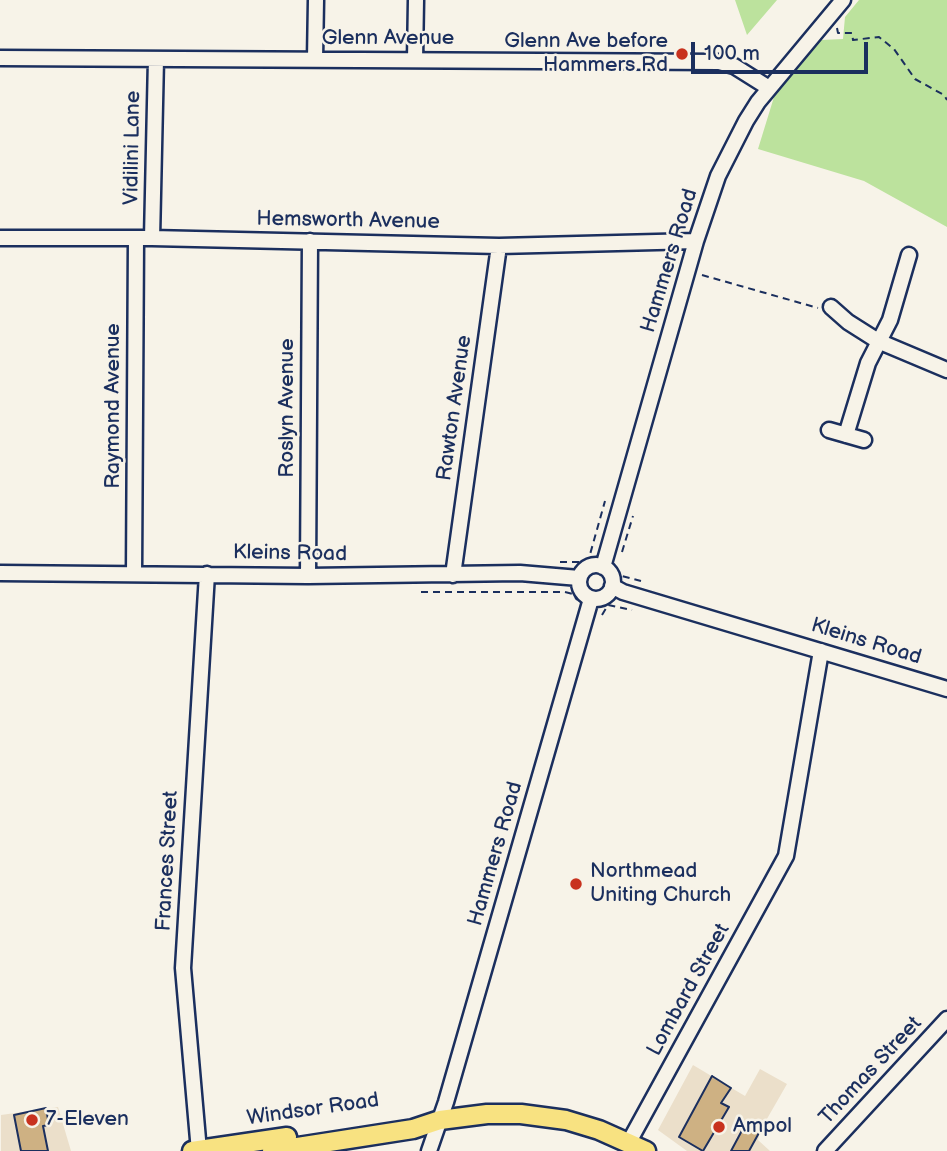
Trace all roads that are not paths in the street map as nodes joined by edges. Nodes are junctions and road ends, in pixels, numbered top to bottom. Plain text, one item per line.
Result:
1 (316, 0) edge
2 (416, 0) edge
3 (843, 0) edge
4 (0, 58) edge
5 (156, 59) junction
6 (315, 60) junction
7 (415, 60) junction
8 (769, 88) junction
9 (0, 238) edge
10 (152, 238) junction
11 (136, 239) junction
12 (310, 241) junction
13 (696, 241) junction
14 (499, 246) junction
15 (909, 255) dead end
16 (831, 307) road end
17 (878, 341) junction
18 (947, 370) edge
19 (829, 430) dead end
20 (846, 435) junction
21 (864, 440) dead end
22 (603, 567) junction
23 (0, 573) edge
24 (134, 573) junction
25 (207, 574) junction
26 (453, 575) junction
27 (309, 576) junction
28 (579, 578) junction
29 (612, 586) junction
30 (584, 599) junction
31 (821, 651) junction
32 (947, 689) edge
33 (947, 1019) edge
34 (440, 1120) junction
35 (629, 1142) junction
36 (196, 1151) edge
37 (272, 1151) edge
38 (429, 1151) edge
39 (646, 1151) edge
40 (825, 1151) edge

1 - 6 street
2 - 7 street
3 - 8 street, Hammers Road
4 - 5 street, Glenn Avenue
5 - 6 street, Glenn Avenue
5 - 10 street, Vidilini Lane
6 - 7 street, Glenn Avenue
7 - 8 street, Glenn Avenue
8 - 13 street, Hammers Road
9 - 11 street, Hemsworth Avenue
10 - 11 street, Hemsworth Avenue
10 - 12 street, Hemsworth Avenue
11 - 24 street, Raymond Avenue
12 - 14 street, Hemsworth Avenue
12 - 27 street, Roslyn Avenue
13 - 14 street, Hemsworth Avenue
13 - 22 street, Hammers Road
14 - 26 street, Rawton Avenue
15 - 17 street
16 - 17 street
17 - 18 street
17 - 20 street
19 - 20 street
20 - 21 street
22 - 28 street
22 - 29 street
23 - 24 street, Kleins Road
24 - 25 street, Kleins Road
25 - 27 street, Kleins Road
25 - 36 street, Frances Street
26 - 27 street, Kleins Road
26 - 28 street, Kleins Road
28 - 30 street
29 - 30 street
29 - 31 street, Kleins Road
30 - 34 street, Hammers Road
31 - 32 street, Kleins Road
31 - 35 street, Lombard Street
33 - 40 street, Thomas Street
34 - 35 main road, Windsor Road
34 - 36 main road, Windsor Road
34 - 37 main road, Windsor Road
34 - 38 street, Hammers Road
35 - 39 main road, Windsor Road

